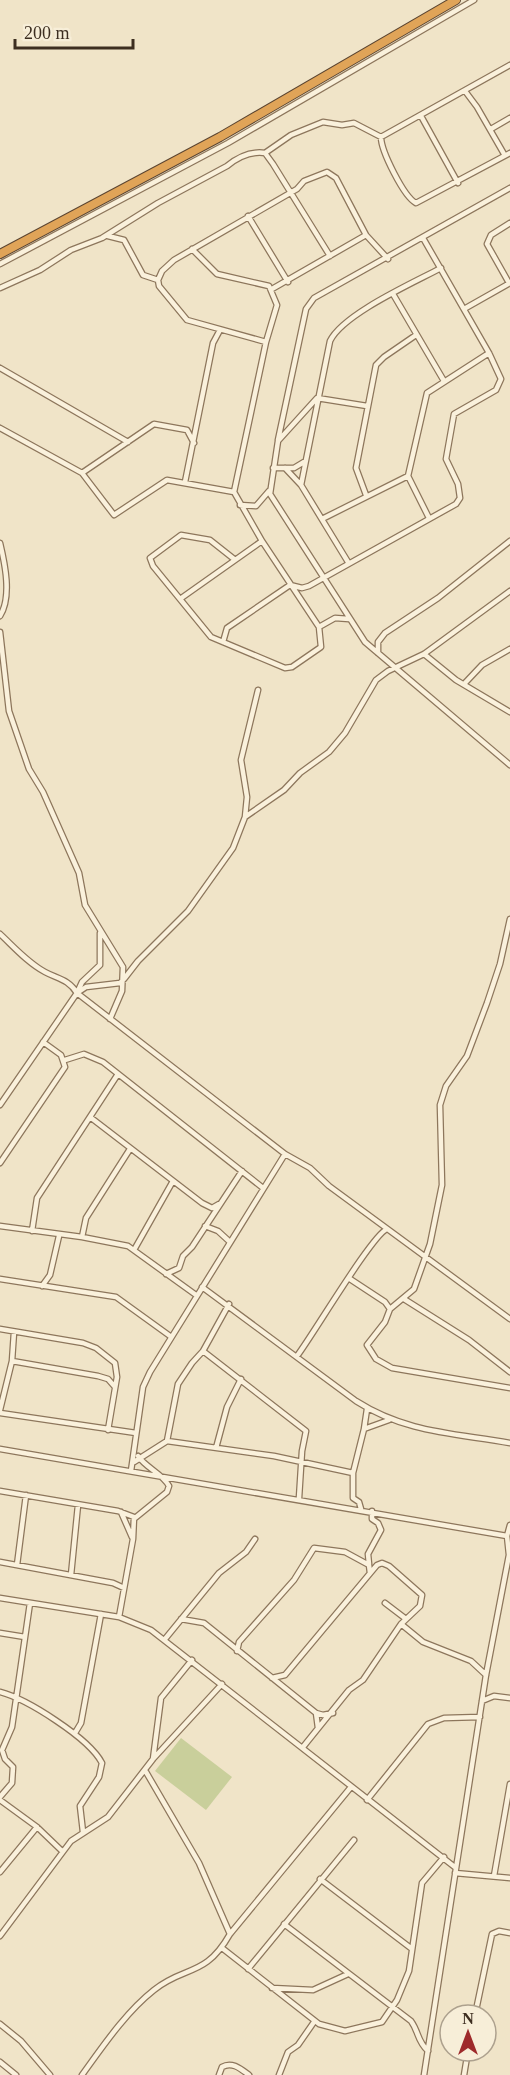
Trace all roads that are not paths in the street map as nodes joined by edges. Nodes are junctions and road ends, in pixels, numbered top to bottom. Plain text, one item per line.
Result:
1 (456, 0) edge
2 (474, 0) edge
3 (510, 65) edge
4 (465, 91) junction
5 (421, 116) junction
6 (510, 118) edge
7 (491, 129) junction
8 (381, 137) junction
9 (265, 153) junction
10 (507, 154) edge
11 (458, 183) junction
12 (510, 188) edge
13 (292, 192) junction
14 (248, 216) junction
15 (510, 223) edge
16 (366, 235) junction
17 (106, 236) junction
18 (423, 238) junction
19 (192, 249) junction
20 (0, 254) edge
21 (330, 256) junction
22 (388, 259) junction
23 (0, 264) edge
24 (441, 268) junction
25 (158, 280) junction
26 (288, 282) junction
27 (510, 283) edge
28 (0, 288) edge
29 (272, 289) junction
30 (393, 294) junction
31 (465, 309) junction
32 (220, 330) junction
33 (416, 335) junction
34 (266, 342) junction
35 (489, 353) junction
36 (0, 368) edge
37 (444, 381) junction
38 (317, 398) junction
39 (367, 406) junction
40 (314, 412) junction
41 (305, 413) junction
42 (198, 423) junction
43 (0, 428) edge
44 (187, 430) junction
45 (278, 441) junction
46 (128, 442) junction
47 (194, 443) junction
48 (304, 462) junction
49 (273, 468) junction
50 (285, 468) junction
51 (82, 473) junction
52 (408, 476) junction
53 (185, 482) junction
54 (301, 485) junction
55 (269, 490) junction
56 (234, 492) junction
57 (366, 495) junction
58 (240, 506) junction
59 (322, 519) junction
60 (429, 519) junction
61 (262, 541) junction
62 (510, 541) edge
63 (0, 543) edge
64 (234, 559) junction
65 (348, 562) junction
66 (324, 577) junction
67 (290, 585) junction
68 (510, 591) edge
69 (180, 599) junction
70 (342, 607) junction
71 (0, 616) edge
72 (335, 618) junction
73 (350, 620) junction
74 (319, 627) junction
75 (0, 632) edge
76 (223, 642) junction
77 (510, 650) edge
78 (378, 653) junction
79 (424, 654) junction
80 (395, 668) junction
81 (465, 683) junction
82 (258, 690) dead end
83 (510, 712) edge
84 (510, 765) edge
85 (245, 817) junction
86 (510, 919) edge
87 (100, 932) junction
88 (0, 934) edge
89 (124, 979) junction
90 (77, 993) junction
91 (110, 1018) junction
92 (43, 1042) junction
93 (65, 1060) junction
94 (118, 1074) junction
95 (0, 1106) edge
96 (90, 1117) junction
97 (130, 1149) junction
98 (285, 1154) junction
99 (0, 1163) edge
100 (242, 1171) junction
101 (173, 1181) junction
102 (263, 1188) junction
103 (219, 1204) junction
104 (0, 1226) edge
105 (205, 1226) junction
106 (387, 1229) junction
107 (32, 1231) junction
108 (59, 1236) junction
109 (82, 1237) junction
110 (230, 1242) junction
111 (430, 1244) junction
112 (412, 1248) junction
113 (134, 1250) junction
114 (426, 1257) junction
115 (166, 1274) junction
116 (0, 1279) edge
117 (350, 1279) junction
118 (42, 1286) junction
119 (202, 1287) junction
120 (196, 1295) junction
121 (404, 1299) junction
122 (229, 1304) junction
123 (390, 1309) junction
124 (510, 1319) edge
125 (0, 1329) edge
126 (14, 1332) junction
127 (170, 1336) junction
128 (203, 1351) junction
129 (297, 1356) junction
130 (12, 1361) junction
131 (510, 1372) edge
132 (241, 1379) junction
133 (115, 1388) junction
134 (510, 1388) edge
135 (367, 1408) junction
136 (0, 1412) edge
137 (389, 1420) junction
138 (364, 1429) junction
139 (108, 1430) junction
140 (136, 1433) junction
141 (167, 1441) junction
142 (510, 1443) edge
143 (216, 1448) junction
144 (0, 1449) edge
145 (135, 1451) junction
146 (139, 1458) junction
147 (301, 1461) junction
148 (134, 1462) junction
149 (131, 1471) junction
150 (353, 1473) junction
151 (160, 1476) junction
152 (182, 1480) junction
153 (169, 1489) junction
154 (0, 1491) edge
155 (26, 1495) junction
156 (299, 1498) junction
157 (78, 1505) junction
158 (361, 1509) junction
159 (121, 1511) junction
160 (372, 1511) junction
161 (135, 1518) junction
162 (510, 1525) edge
163 (509, 1533) edge
164 (133, 1539) junction
165 (255, 1539) dead end
166 (0, 1562) edge
167 (17, 1565) junction
168 (369, 1565) junction
169 (377, 1565) junction
170 (370, 1573) junction
171 (71, 1575) junction
172 (124, 1588) junction
173 (0, 1598) edge
174 (30, 1603) junction
175 (385, 1603) dead end
176 (101, 1614) junction
177 (119, 1617) junction
178 (181, 1619) junction
179 (406, 1619) junction
180 (401, 1624) junction
181 (0, 1633) edge
182 (25, 1636) junction
183 (165, 1638) junction
184 (239, 1642) junction
185 (229, 1643) junction
186 (237, 1651) junction
187 (192, 1660) junction
188 (285, 1675) junction
189 (486, 1675) junction
190 (272, 1678) junction
191 (222, 1684) junction
192 (485, 1685) junction
193 (285, 1687) junction
194 (0, 1692) edge
195 (16, 1696) junction
196 (494, 1696) junction
197 (510, 1698) edge
198 (482, 1701) junction
199 (316, 1713) junction
200 (333, 1713) junction
201 (480, 1717) junction
202 (318, 1730) junction
203 (75, 1733) junction
204 (303, 1747) junction
205 (153, 1759) junction
206 (146, 1772) junction
207 (510, 1784) edge
208 (351, 1786) junction
209 (0, 1799) edge
210 (367, 1800) junction
211 (504, 1821) junction
212 (510, 1821) edge
213 (37, 1827) junction
214 (83, 1832) junction
215 (354, 1840) dead end
216 (62, 1851) junction
217 (444, 1857) junction
218 (456, 1870) junction
219 (0, 1872) edge
220 (494, 1876) junction
221 (510, 1878) edge
222 (320, 1879) junction
223 (284, 1924) junction
224 (510, 1933) edge
225 (230, 1934) junction
226 (0, 1936) edge
227 (222, 1948) junction
228 (412, 1948) junction
229 (248, 1969) junction
230 (348, 1974) junction
231 (272, 1988) junction
232 (478, 2003) edge
233 (394, 2007) junction
234 (314, 2022) junction
235 (0, 2024) edge
236 (428, 2051) junction
237 (0, 2062) edge
238 (16, 2075) edge
239 (50, 2075) edge
240 (82, 2075) edge
241 (219, 2075) edge
242 (249, 2075) edge
243 (279, 2075) edge
244 (424, 2075) edge

1 - 20 highway
2 - 23 street
3 - 4 street
4 - 5 street
4 - 7 street
5 - 8 street
5 - 11 street
6 - 7 street
7 - 10 street
8 - 9 street
8 - 11 street
9 - 13 street
9 - 17 street
10 - 11 street
12 - 18 street
13 - 14 street
13 - 16 street
13 - 21 street
14 - 19 street
14 - 26 street
15 - 27 street
16 - 21 street
16 - 22 street
17 - 25 street
17 - 28 street
18 - 22 street
18 - 24 street
19 - 25 street
19 - 29 street
21 - 26 street
22 - 45 street
24 - 30 street
24 - 31 street
25 - 32 street
26 - 29 street
27 - 31 street
29 - 34 street
30 - 33 street
30 - 38 street
31 - 35 street
32 - 34 street
32 - 42 street
33 - 37 street
33 - 39 street
34 - 56 street
35 - 37 street
35 - 60 street
36 - 46 street
37 - 52 street
38 - 39 street
38 - 40 street
38 - 41 street
39 - 57 street
40 - 41 street
40 - 48 street
41 - 45 street
42 - 44 street
42 - 47 street
43 - 51 street
44 - 46 street
44 - 47 street
45 - 49 street
46 - 51 street
47 - 53 street
48 - 50 street
48 - 54 street
49 - 50 street
49 - 55 street
50 - 54 street
51 - 53 street
52 - 57 street
52 - 60 street
53 - 56 street
54 - 59 street
55 - 58 street
55 - 66 street
56 - 58 street
57 - 59 street
58 - 61 street
59 - 65 street
60 - 65 street
61 - 64 street
61 - 67 street
62 - 78 street
63 - 71 street
64 - 69 street
64 - 69 street
65 - 66 street
66 - 67 street
66 - 70 street
67 - 74 street
67 - 76 street
68 - 79 street
69 - 76 street
70 - 72 street
70 - 73 street
72 - 73 street
72 - 74 street
73 - 78 street
74 - 76 street
75 - 87 street
77 - 81 street
78 - 80 street
79 - 80 street
79 - 81 street
80 - 84 street
80 - 85 street
81 - 83 street
82 - 85 street
85 - 89 street
86 - 111 street
87 - 89 street
87 - 90 street
88 - 90 street
89 - 90 street
89 - 91 street
90 - 91 street
90 - 92 street
91 - 98 street
92 - 93 street
92 - 95 street
93 - 94 street
93 - 99 street
94 - 96 street
94 - 100 street
96 - 97 street
96 - 107 street
97 - 101 street
97 - 109 street
98 - 102 street
98 - 106 street
100 - 102 street
100 - 103 street
101 - 103 street
101 - 113 street
102 - 110 street
103 - 105 street
104 - 107 street
105 - 110 street
105 - 115 street
106 - 112 street
106 - 117 street
107 - 108 street
108 - 109 street
108 - 118 street
109 - 113 street
110 - 119 street
111 - 112 street
111 - 114 street
112 - 114 street
113 - 115 street
114 - 121 street
114 - 124 street
115 - 120 street
116 - 118 street
117 - 123 street
117 - 129 street
118 - 127 street
119 - 120 street
119 - 122 street
120 - 127 street
121 - 123 street
121 - 131 street
122 - 128 street
122 - 129 street
123 - 134 street
125 - 126 street
126 - 130 street
126 - 133 street
127 - 140 street
128 - 132 street
128 - 141 street
129 - 135 street
130 - 133 street
130 - 136 street
132 - 143 street
132 - 147 street
133 - 139 street
135 - 137 street
135 - 138 street
136 - 139 street
137 - 138 street
137 - 142 street
138 - 150 street
139 - 140 street
140 - 145 street
141 - 143 street
141 - 146 street
143 - 147 street
144 - 149 street
145 - 146 street
145 - 148 street
146 - 148 street
146 - 151 street
147 - 150 street
147 - 156 street
148 - 149 street
149 - 151 street
150 - 158 street
151 - 152 street
151 - 153 street
152 - 153 street
152 - 156 street
153 - 161 street
154 - 155 street
155 - 157 street
155 - 167 street
156 - 158 street
157 - 159 street
157 - 171 street
158 - 160 street
159 - 161 street
159 - 164 street
160 - 163 street
160 - 168 street
161 - 164 street
162 - 163 street
163 - 189 street
164 - 172 street
165 - 178 street
166 - 167 street
167 - 171 street
168 - 169 street
168 - 170 street
168 - 184 street
169 - 170 street
169 - 179 street
170 - 188 street
171 - 172 street
172 - 177 street
173 - 174 street
174 - 176 street
174 - 182 street
175 - 179 street
176 - 177 street
176 - 203 street
177 - 183 street
178 - 183 street
178 - 185 street
179 - 180 street
180 - 189 street
180 - 200 street
181 - 182 street
182 - 195 street
183 - 187 street
184 - 185 street
184 - 186 street
185 - 186 street
186 - 190 street
187 - 191 street
187 - 205 street
188 - 190 street
188 - 193 street
189 - 192 street
190 - 193 street
191 - 204 street
191 - 205 street
192 - 196 street
192 - 198 street
193 - 199 street
194 - 195 street
195 - 203 street
195 - 209 street
196 - 197 street
196 - 198 street
198 - 201 street
199 - 200 street
199 - 202 street
200 - 202 street
201 - 210 street
201 - 218 street
202 - 204 street
203 - 214 street
204 - 208 street
205 - 206 street
206 - 214 street
206 - 225 street
207 - 211 street
208 - 210 street
208 - 225 street
209 - 213 street
210 - 217 street
211 - 212 street
211 - 220 street
213 - 216 street
213 - 219 street
214 - 216 street
215 - 222 street
216 - 226 street
217 - 218 street
217 - 228 street
218 - 220 street
218 - 236 street
220 - 221 street
222 - 223 street
222 - 228 street
223 - 229 street
223 - 230 street
224 - 232 street
225 - 227 street
227 - 229 street
227 - 240 street
228 - 233 street
229 - 231 street
230 - 231 street
230 - 233 street
231 - 234 street
233 - 234 street
233 - 236 street
234 - 243 street
235 - 239 street
236 - 244 street
237 - 238 street
241 - 242 street

